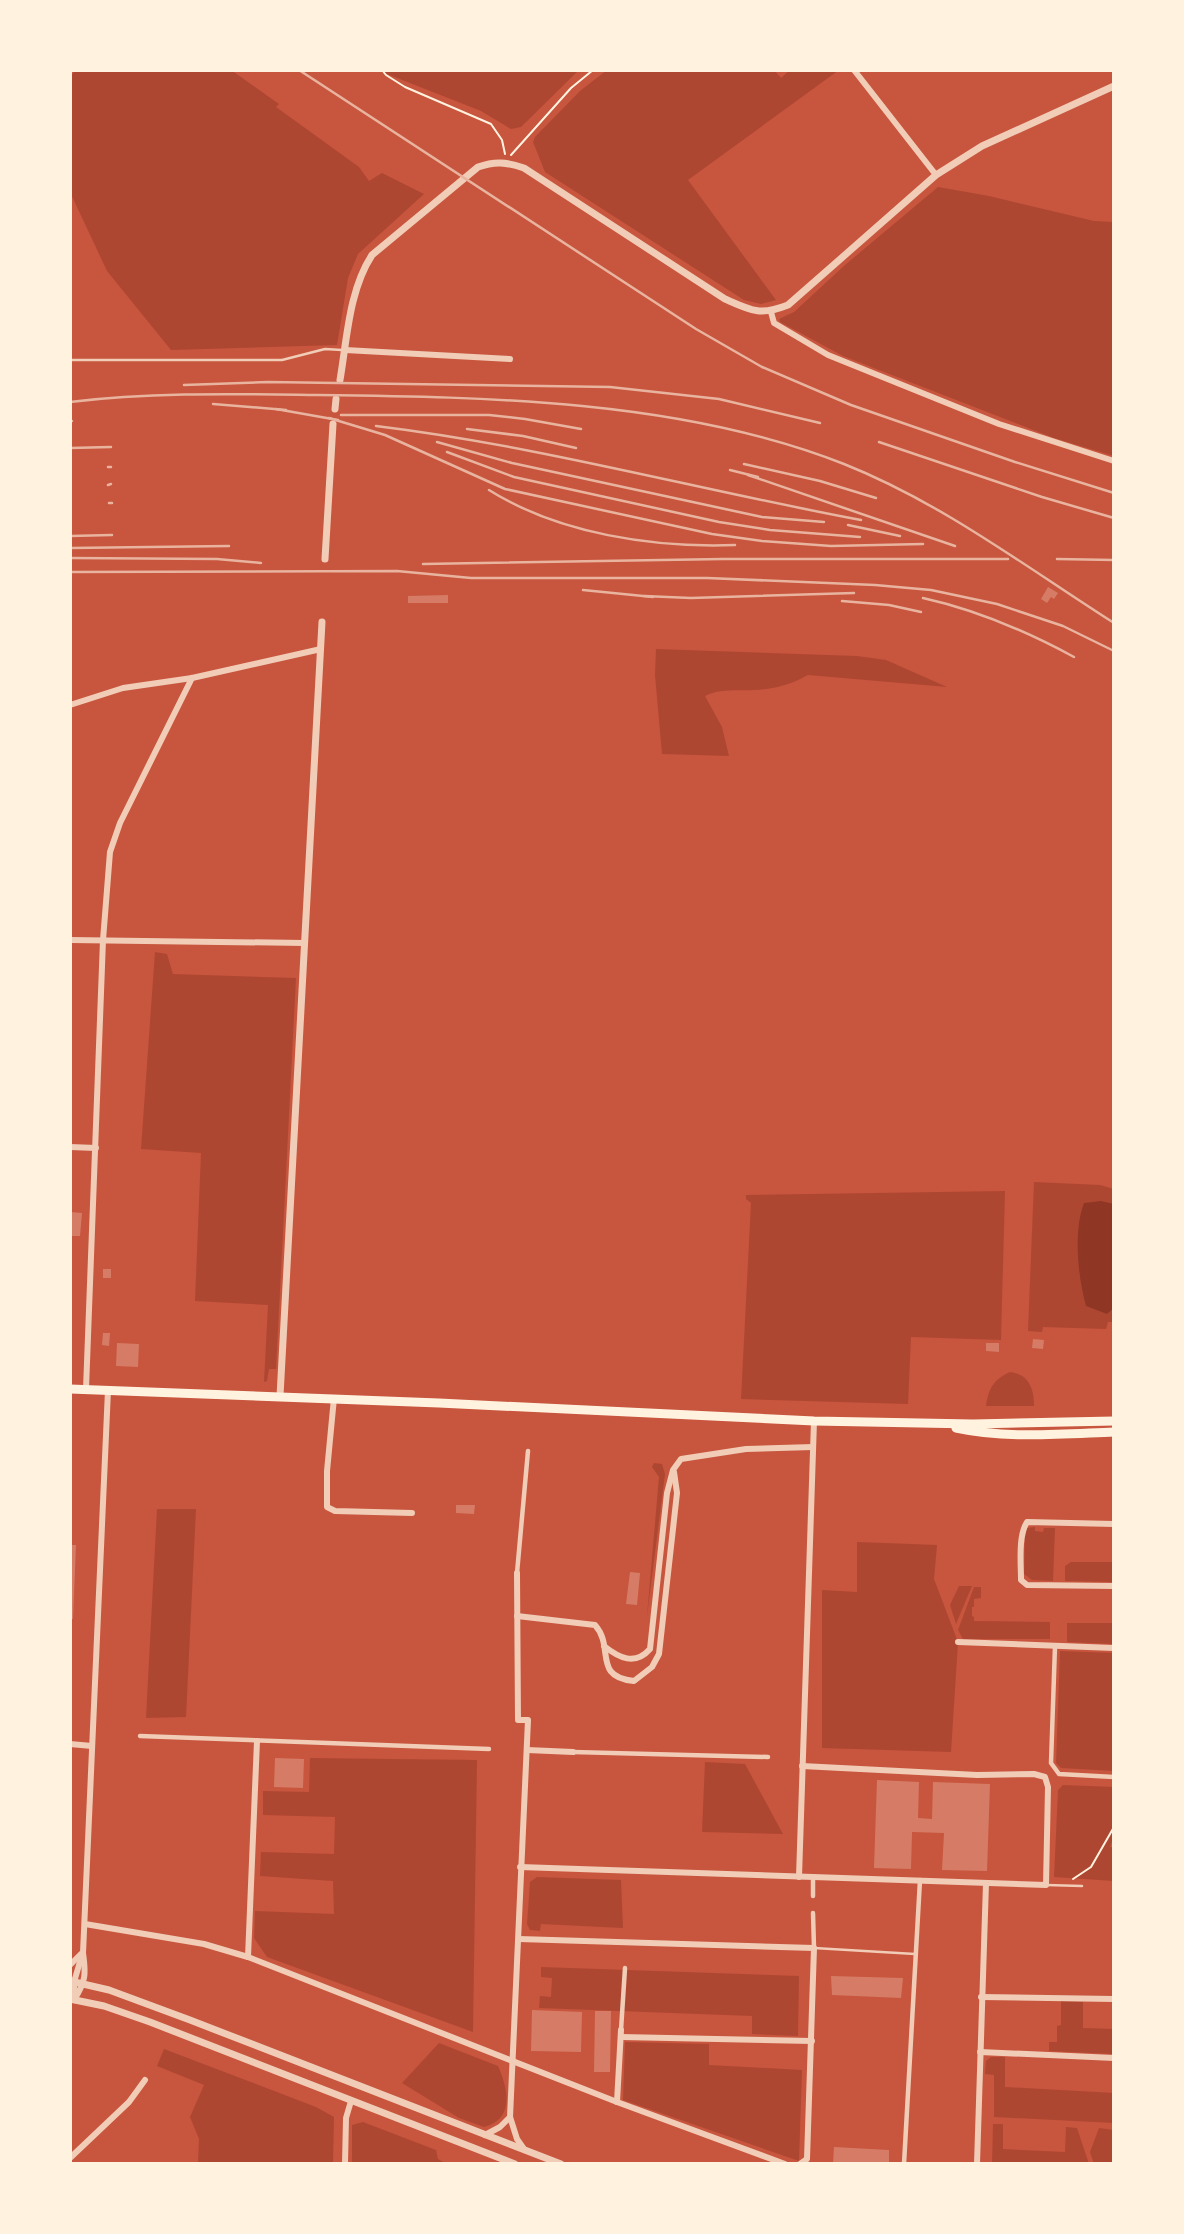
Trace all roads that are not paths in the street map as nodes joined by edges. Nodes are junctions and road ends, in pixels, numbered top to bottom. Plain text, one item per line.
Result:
1 (854, 70) edge
2 (1114, 86) edge
3 (936, 175) junction
4 (771, 312) junction
5 (345, 350) junction
6 (510, 359) dead end
7 (70, 360) edge
8 (340, 380) dead end
9 (336, 399) dead end
10 (335, 409) dead end
11 (332, 424) dead end
12 (1114, 461) edge
13 (325, 559) dead end
14 (323, 622) dead end
15 (321, 649) junction
16 (192, 678) junction
17 (70, 705) edge
18 (70, 940) edge
19 (103, 940) junction
20 (303, 943) junction
21 (70, 1147) edge
22 (96, 1148) junction
23 (70, 1388) edge
24 (86, 1389) junction
25 (108, 1390) junction
26 (279, 1396) junction
27 (334, 1398) junction
28 (814, 1421) junction
29 (1114, 1421) edge
30 (938, 1424) junction
31 (1114, 1432) edge
32 (813, 1447) junction
33 (528, 1451) dead end
34 (673, 1470) junction
35 (412, 1513) dead end
36 (1114, 1524) edge
37 (517, 1573) joint
38 (1114, 1586) edge
39 (517, 1616) junction
40 (958, 1642) dead end
41 (604, 1646) junction
42 (1055, 1646) junction
43 (1114, 1648) edge
44 (140, 1736) dead end
45 (257, 1741) junction
46 (70, 1744) edge
47 (92, 1746) junction
48 (489, 1749) dead end
49 (527, 1750) junction
50 (573, 1752) joint
51 (768, 1757) dead end
52 (802, 1766) junction
53 (1114, 1777) edge
54 (520, 1867) junction
55 (799, 1877) junction
56 (813, 1877) junction
57 (920, 1880) junction
58 (986, 1883) junction
59 (1046, 1885) junction
60 (1082, 1886) dead end
61 (813, 1896) dead end
62 (813, 1913) dead end
63 (85, 1924) junction
64 (519, 1939) junction
65 (814, 1948) junction
66 (83, 1953) junction
67 (916, 1954) junction
68 (248, 1957) junction
69 (70, 1965) edge
70 (625, 1968) dead end
71 (72, 1981) edge
72 (84, 1984) junction
73 (981, 1997) junction
74 (72, 1999) edge
75 (1114, 1999) edge
76 (621, 2034) junction
77 (812, 2041) junction
78 (980, 2052) junction
79 (1114, 2058) edge
80 (513, 2060) junction
81 (145, 2080) dead end
82 (351, 2101) junction
83 (617, 2102) junction
84 (510, 2117) junction
85 (485, 2135) junction
86 (525, 2150) junction
87 (70, 2158) edge
88 (345, 2164) edge
89 (515, 2164) edge
90 (561, 2164) edge
91 (785, 2164) edge
92 (800, 2164) edge
93 (904, 2164) edge
94 (977, 2164) edge

1 - 3 street
2 - 3 street
3 - 4 street
4 - 5 street
4 - 12 street
5 - 6 street
5 - 7 lane
5 - 8 street
9 - 10 street
11 - 13 street
14 - 15 street
15 - 16 street
15 - 20 street
16 - 17 street
16 - 19 street
18 - 19 street
19 - 20 street
19 - 22 street
20 - 26 street
21 - 22 street
22 - 24 street
23 - 24 main road
24 - 25 main road
25 - 26 main road
25 - 47 street
26 - 27 main road
27 - 28 main road
27 - 35 street
28 - 30 main road
28 - 32 street
29 - 30 main road
30 - 31 main road
32 - 34 street
32 - 52 street
33 - 37 street
34 - 41 street
34 - 41 street
36 - 38 street
37 - 39 street
39 - 41 street
39 - 49 street
40 - 42 street
42 - 43 street
42 - 53 street
44 - 45 street
45 - 48 street
45 - 68 street
46 - 47 street
47 - 63 street
49 - 50 street
49 - 54 street
50 - 51 street
52 - 55 street
52 - 59 street
54 - 55 street
54 - 64 street
55 - 56 street
56 - 57 street
56 - 61 street
57 - 58 street
57 - 67 street
58 - 59 street
58 - 73 street
59 - 60 lane
62 - 65 street
63 - 66 street
63 - 68 street
64 - 65 street
64 - 80 street
65 - 67 lane
65 - 77 street
66 - 69 street
66 - 71 street
66 - 72 street
67 - 93 street
68 - 80 street
70 - 76 street
71 - 72 street
71 - 74 street
72 - 74 street
72 - 85 street
73 - 75 street
73 - 78 street
74 - 82 street
76 - 77 street
76 - 83 street
77 - 92 street
78 - 79 street
78 - 94 street
80 - 83 street
80 - 84 street
81 - 87 street
82 - 88 street
82 - 89 street
83 - 91 street
84 - 85 street
84 - 86 street
85 - 86 street
86 - 90 street

